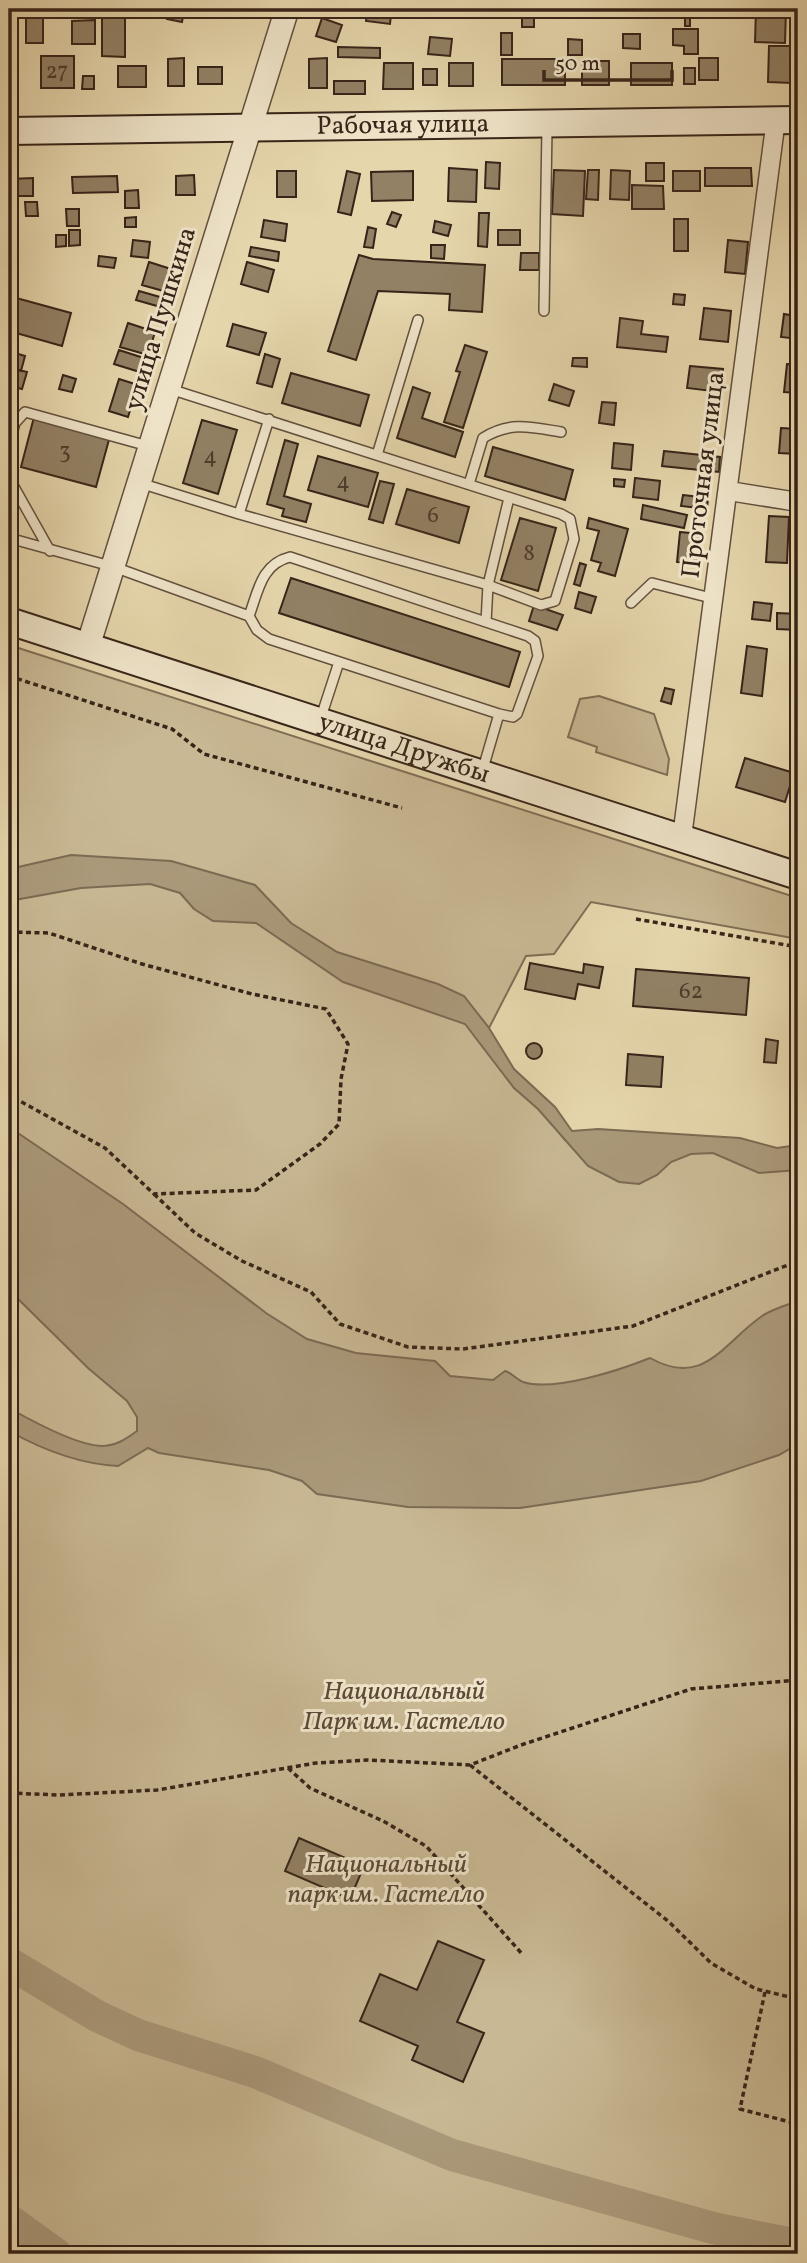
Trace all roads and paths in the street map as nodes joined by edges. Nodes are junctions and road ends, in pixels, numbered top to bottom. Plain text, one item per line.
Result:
1 (287, 9) edge
2 (787, 119) edge
3 (547, 123) junction
4 (250, 126) junction
5 (9, 131) edge
6 (544, 311) dead end
7 (418, 320) dead end
8 (169, 388) junction
9 (269, 419) junction
10 (561, 432) dead end
11 (9, 445) edge
12 (151, 447) junction
13 (377, 454) junction
14 (9, 478) edge
15 (139, 483) junction
16 (469, 484) junction
17 (729, 491) junction
18 (509, 498) junction
19 (798, 502) edge
20 (239, 514) junction
21 (9, 538) edge
22 (50, 551) junction
23 (114, 567) junction
24 (488, 585) junction
25 (715, 598) junction
26 (631, 603) dead end
27 (249, 617) junction
28 (9, 621) edge
29 (486, 622) junction
30 (88, 646) junction
31 (339, 662) junction
32 (9, 676) edge
33 (499, 714) junction
34 (319, 722) junction
35 (481, 773) junction
36 (402, 807) dead end
37 (682, 837) junction
38 (798, 876) edge
39 (636, 919) dead end
40 (9, 932) edge
41 (798, 947) edge
42 (9, 1096) edge
43 (154, 1194) junction
44 (798, 1261) edge
45 (798, 1680) edge
46 (470, 1765) junction
47 (288, 1768) junction
48 (9, 1793) edge
49 (523, 1955) dead end
50 (765, 1992) junction
51 (798, 1998) edge
52 (798, 2124) edge

1 - 4 street, улица Пушкина
2 - 3 main road, Рабочая улица
2 - 17 street, Проточная улица
3 - 4 main road, Рабочая улица
3 - 6 lane
4 - 5 main road, Рабочая улица
4 - 8 street, улица Пушкина
7 - 13 lane
8 - 9 lane
8 - 12 street, улица Пушкина
9 - 13 lane
9 - 20 lane
10 - 16 lane
11 - 12 lane
12 - 15 street, улица Пушкина
13 - 16 lane
14 - 22 lane
15 - 20 lane
15 - 23 street, улица Пушкина
16 - 18 lane
17 - 19 street
17 - 25 street, Проточная улица
18 - 24 lane
18 - 24 lane
20 - 24 lane
21 - 22 lane
22 - 23 lane
23 - 27 lane
23 - 30 street, улица Пушкина
24 - 29 lane
25 - 26 lane
25 - 37 street, Проточная улица
27 - 29 lane
27 - 31 lane
28 - 30 main road, улица Дружбы
29 - 33 lane
30 - 34 main road, улица Дружбы
31 - 33 lane
31 - 34 lane
32 - 36 path
33 - 35 lane
34 - 35 main road, улица Дружбы
35 - 37 main road, улица Дружбы
37 - 38 main road, улица Дружбы
39 - 41 path
40 - 43 path
42 - 43 path
43 - 44 path
45 - 46 path
46 - 47 path
46 - 50 path
47 - 48 path
47 - 49 path
50 - 51 path
50 - 52 path

